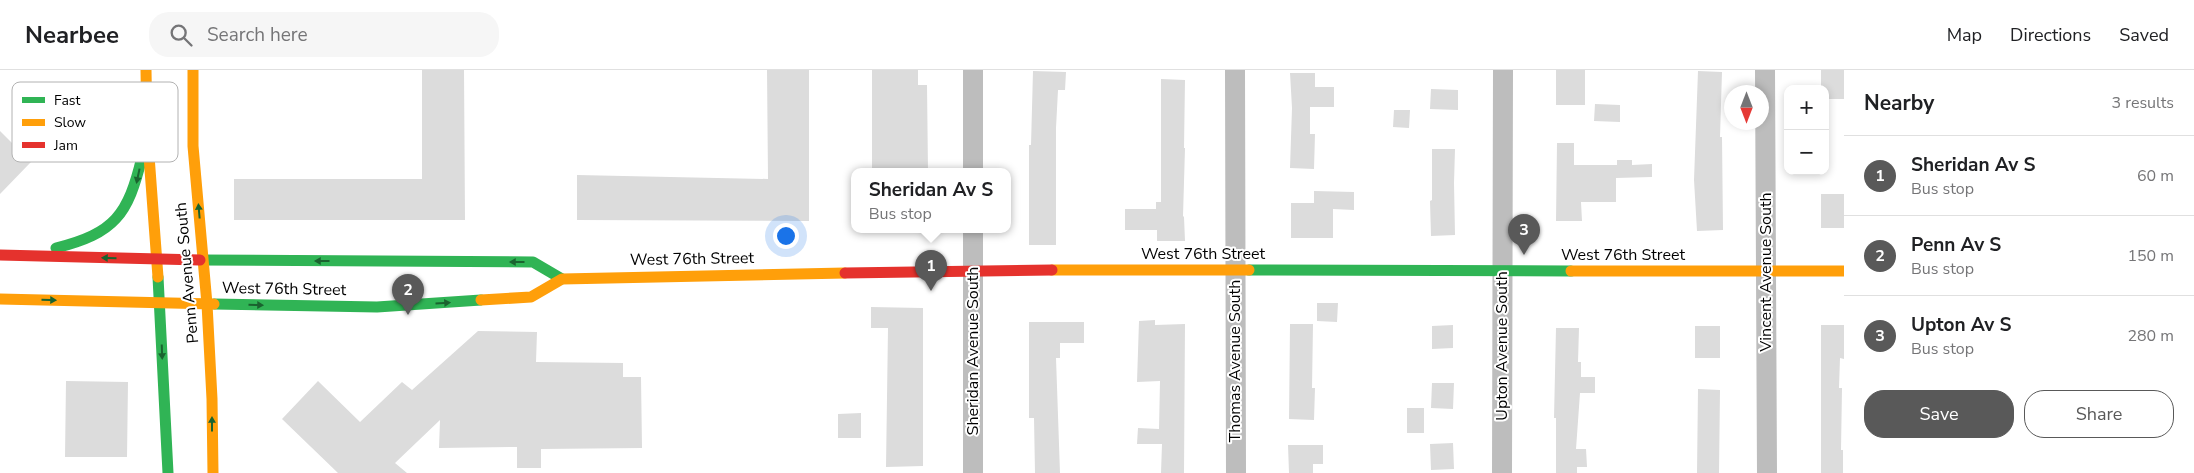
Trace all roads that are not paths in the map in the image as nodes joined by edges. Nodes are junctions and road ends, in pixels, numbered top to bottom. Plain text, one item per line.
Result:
1 (193, 70) edge
2 (973, 70) edge
3 (1235, 70) edge
4 (1503, 70) edge
5 (1765, 70) edge
6 (141, 162) edge
7 (151, 162) edge
8 (973, 168) edge
9 (973, 233) edge
10 (0, 255) edge
11 (23, 255) junction
12 (158, 259) junction
13 (203, 260) junction
14 (973, 270) junction
15 (1234, 271) junction
16 (1502, 271) junction
17 (1766, 271) junction
18 (1844, 271) edge
19 (562, 279) junction
20 (0, 299) edge
21 (160, 304) junction
22 (207, 304) junction
23 (168, 473) edge
24 (212, 473) edge
25 (973, 473) edge
26 (1236, 473) edge
27 (1502, 473) edge
28 (1766, 473) edge

13 -> 1 street, Penn Avenue South
2 - 8 street
3 - 15 street, Thomas Avenue South
4 - 16 street, Upton Avenue South
5 - 17 street, Vincent Avenue South
6 -> 11 street
7 - 12 street, Penn Avenue South
9 - 14 street, Sheridan Avenue South
10 - 11 street, West 76th Street
12 -> 11 street, West 76th Street
12 - 13 street, West 76th Street
12 - 21 street, Penn Avenue South
19 -> 13 street, West 76th Street
13 - 22 street, Penn Avenue South
14 - 15 street, West 76th Street
14 - 19 street, West 76th Street
14 - 25 street, Sheridan Avenue South
15 - 16 street, West 76th Street
15 - 26 street, Thomas Avenue South
16 - 17 street, West 76th Street
16 - 27 street, Upton Avenue South
17 - 18 street, West 76th Street
17 - 28 street, Vincent Avenue South
22 -> 19 street, West 76th Street
20 -> 21 street, West 76th Street
21 - 22 street, West 76th Street
21 -> 23 street, Penn Avenue South
24 -> 22 street, Penn Avenue South

